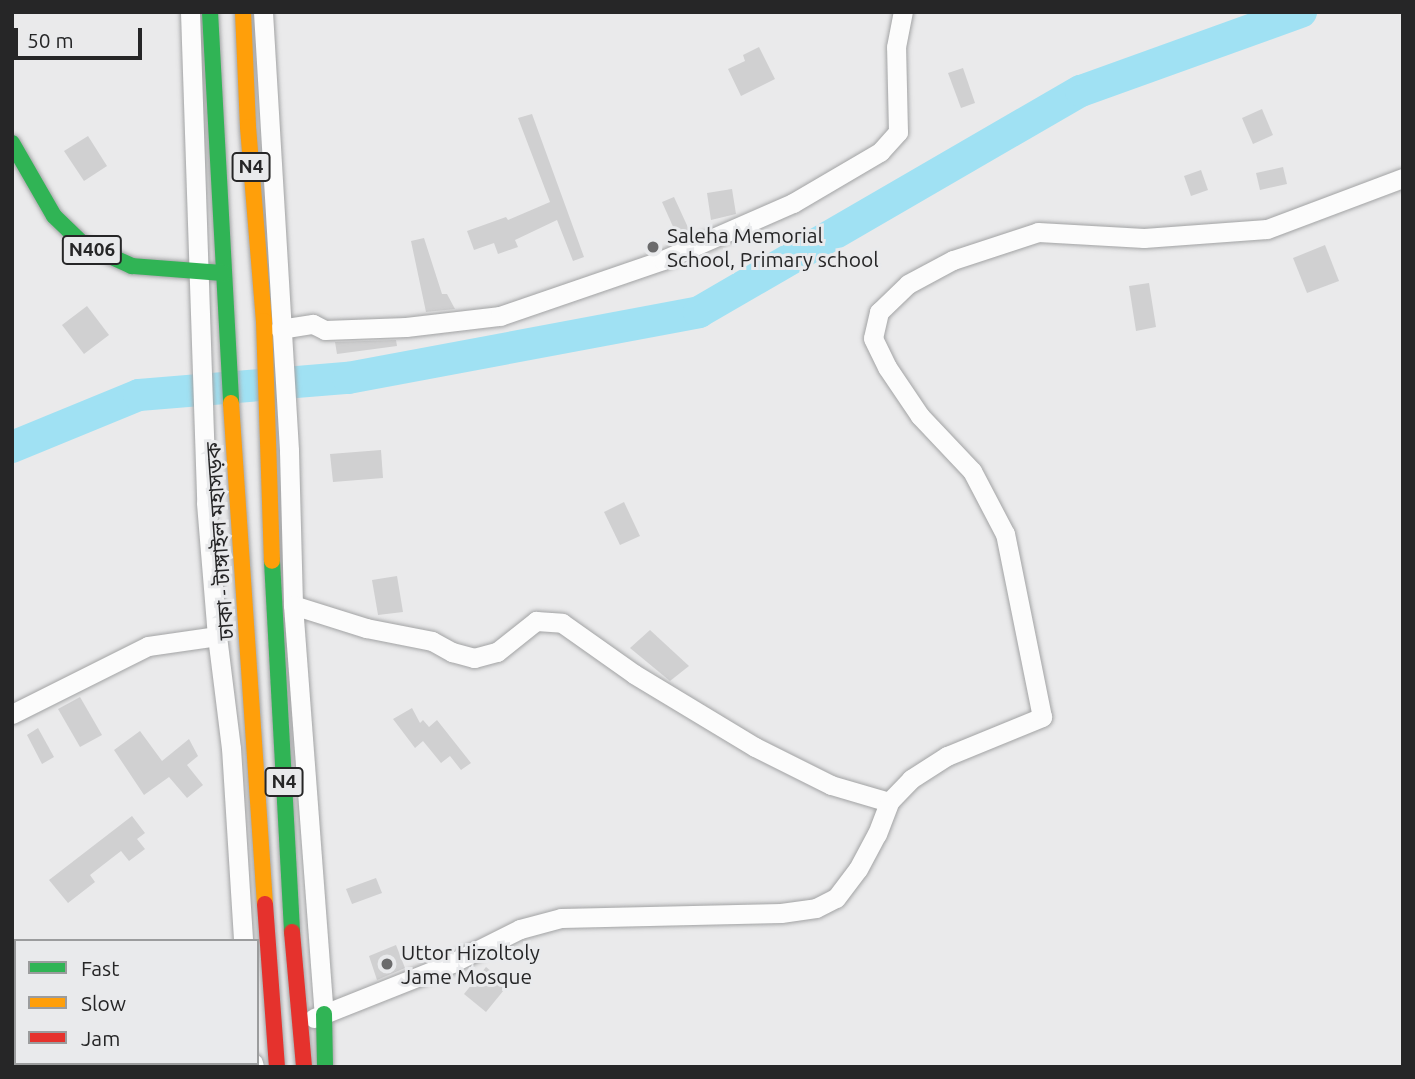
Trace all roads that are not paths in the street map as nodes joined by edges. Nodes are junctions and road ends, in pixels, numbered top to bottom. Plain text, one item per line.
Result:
1 (190, 12) edge
2 (211, 12) edge
3 (243, 12) edge
4 (263, 12) edge
5 (904, 12) edge
6 (12, 143) edge
7 (1403, 178) edge
8 (198, 272) junction
9 (224, 272) junction
10 (272, 325) junction
11 (293, 605) junction
12 (217, 636) junction
13 (12, 714) edge
14 (889, 802) junction
15 (243, 939) edge
16 (324, 1014) junction
17 (300, 1023) junction
18 (274, 1065) edge
19 (304, 1067) edge
20 (325, 1067) edge

1 - 8 street
2 - 9 main road, ঢাকা - টাঙ্গাইল মহাসড়ক / N4
3 - 10 main road, N4
4 - 10 street
5 - 10 street
6 - 8 main road, N406
7 - 14 street
8 - 9 main road, N406
8 - 12 street
9 - 18 main road, ঢাকা - টাঙ্গাইল মহাসড়ক / N4
10 - 11 street
10 - 17 main road, N4
11 - 14 street
11 - 16 street
12 - 13 street
12 - 15 street
14 - 16 street
16 - 17 street
16 - 20 main road
17 - 19 main road, N4

